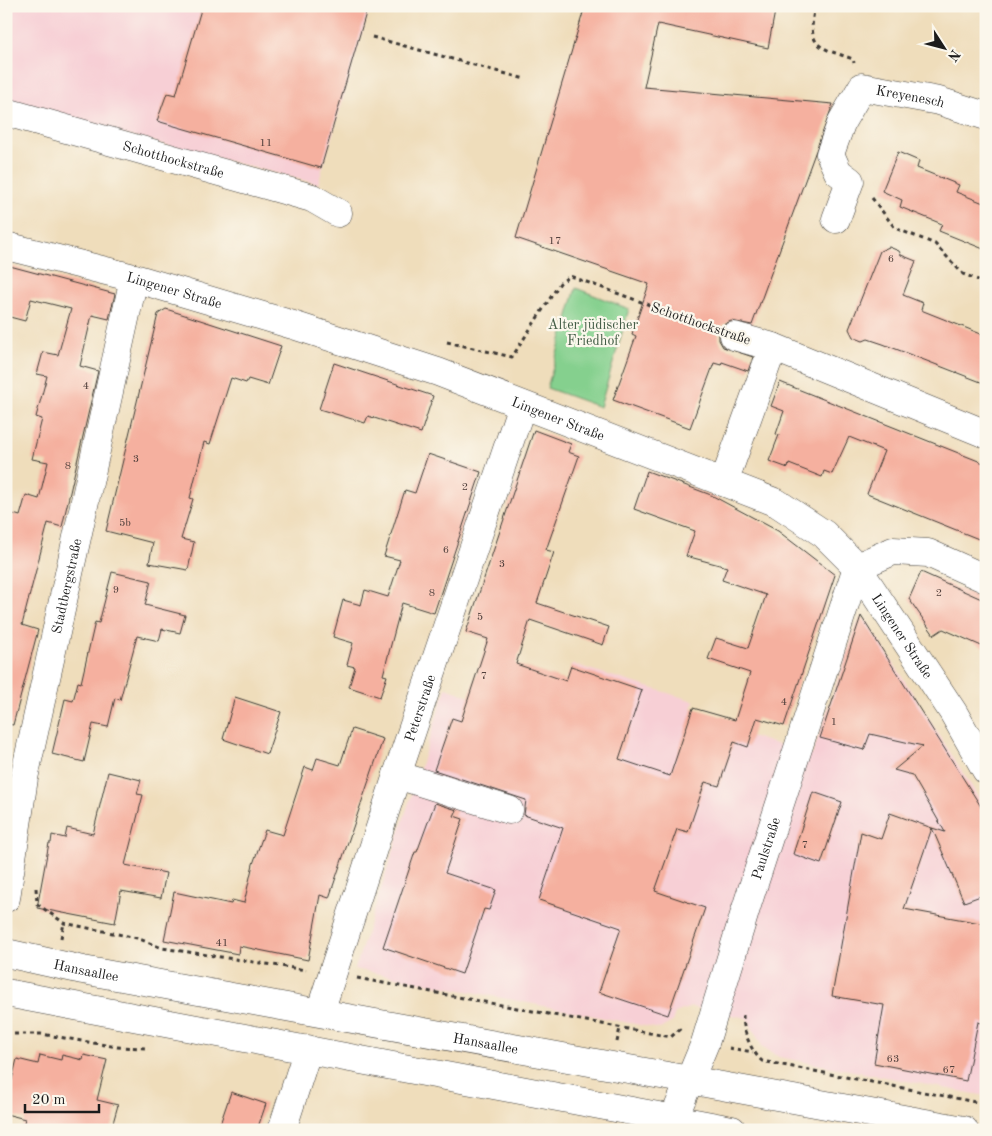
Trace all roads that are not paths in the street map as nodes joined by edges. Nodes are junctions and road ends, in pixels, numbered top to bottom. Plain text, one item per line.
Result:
1 (6, 112) edge
2 (986, 116) edge
3 (338, 213) dead end
4 (836, 219) dead end
5 (6, 246) edge
6 (134, 278) junction
7 (734, 336) road end
8 (773, 347) junction
9 (522, 405) junction
10 (986, 434) edge
11 (724, 482) junction
12 (857, 567) junction
13 (986, 579) edge
14 (986, 770) edge
15 (397, 775) junction
16 (508, 810) dead end
17 (6, 898) edge
18 (6, 953) edge
19 (6, 993) edge
20 (320, 1012) junction
21 (308, 1049) junction
22 (690, 1079) junction
23 (671, 1124) edge
24 (952, 1129) edge
25 (282, 1130) edge
26 (732, 1130) edge

1 - 3 street, Schotthockstraße
2 - 4 street, Kreyenesch
5 - 6 street, Lingener Straße
6 - 9 street, Lingener Straße
6 - 17 street, Stadtbergstraße
7 - 8 street, Schotthockstraße
8 - 10 street, Schotthockstraße
8 - 11 street
9 - 11 street, Lingener Straße
9 - 15 street, Peterstraße
11 - 12 street, Lingener Straße
12 - 13 street
12 - 14 street, Lingener Straße
12 - 22 street, Paulstraße
15 - 16 street
15 - 20 street, Peterstraße
18 - 20 street, Hansaallee
19 - 21 street
20 - 22 street, Hansaallee
21 - 23 street
21 - 25 street
22 - 23 street, Paulstraße
22 - 24 street, Hansaallee
23 - 26 street

